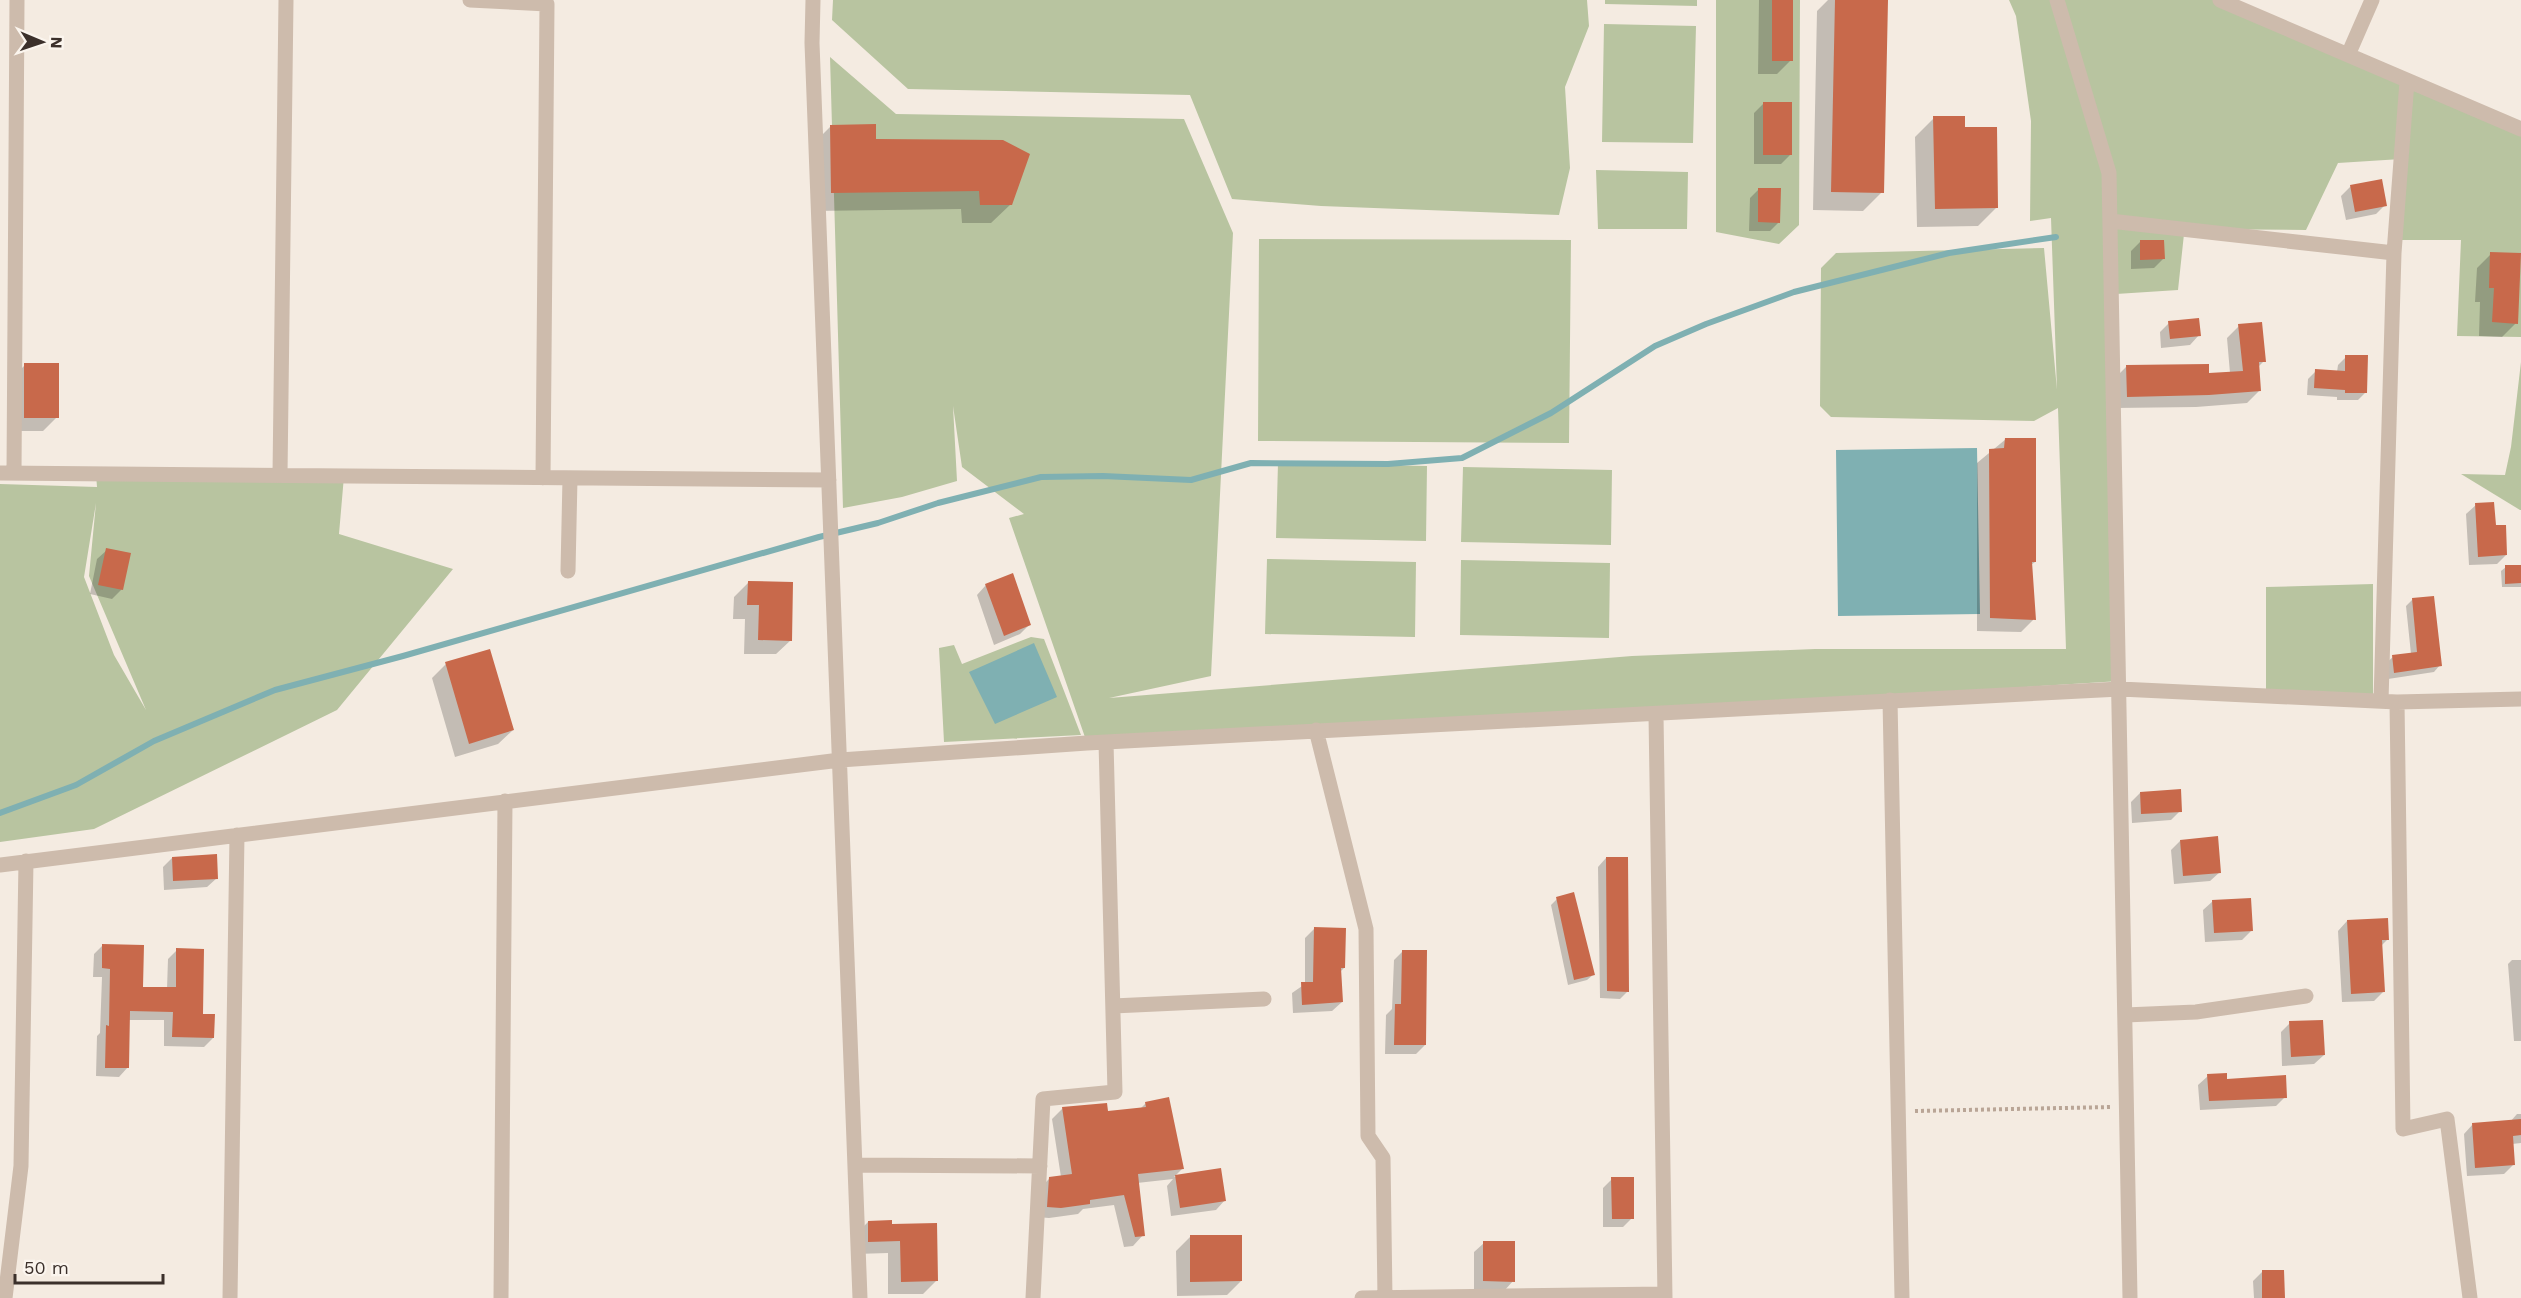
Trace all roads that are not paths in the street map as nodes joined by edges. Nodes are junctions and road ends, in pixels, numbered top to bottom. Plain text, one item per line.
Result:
1 (17, 0) edge
2 (286, 0) edge
3 (470, 0) edge
4 (813, 0) edge
5 (2057, 0) edge
6 (2220, 0) edge
7 (2372, 0) edge
8 (2348, 56) junction
9 (2407, 81) junction
10 (2521, 129) edge
11 (2110, 221) junction
12 (2394, 253) junction
13 (7, 473) edge
14 (280, 475) junction
15 (543, 478) junction
16 (570, 478) junction
17 (829, 480) junction
18 (568, 571) dead end
19 (2120, 689) junction
20 (2521, 699) edge
21 (1890, 700) junction
22 (2381, 701) junction
23 (2397, 702) junction
24 (1656, 715) junction
25 (1316, 730) junction
26 (1106, 742) junction
27 (840, 760) junction
28 (505, 801) junction
29 (237, 835) junction
30 (26, 861) junction
31 (0, 865) edge
32 (2306, 996) dead end
33 (1264, 999) dead end
34 (1113, 1006) junction
35 (2125, 1015) junction
36 (856, 1165) junction
37 (1040, 1166) junction
38 (1664, 1296) edge
39 (5, 1298) edge
40 (230, 1298) edge
41 (501, 1298) edge
42 (860, 1298) edge
43 (1033, 1298) edge
44 (1362, 1298) edge
45 (1385, 1298) edge
46 (1902, 1298) edge
47 (2130, 1298) edge
48 (2470, 1298) edge

1 - 13 street
2 - 14 street
3 - 15 street
4 - 17 street
5 - 11 street
6 - 8 street
7 - 8 street
8 - 9 street
9 - 10 street
9 - 12 street
11 - 12 street
11 - 19 street
12 - 22 street
13 - 14 street
14 - 15 street
15 - 16 street
16 - 17 street
16 - 18 street
17 - 27 street
19 - 21 street
19 - 22 street
19 - 35 street
20 - 23 street
21 - 24 street
21 - 46 street
22 - 23 street
23 - 48 street
24 - 25 street
24 - 38 street
25 - 26 street
25 - 45 street
26 - 27 street
26 - 34 street
27 - 28 street
27 - 36 street
28 - 29 street
28 - 41 street
29 - 30 street
29 - 40 street
30 - 31 street
30 - 39 street
32 - 35 street
33 - 34 street
34 - 37 street
35 - 47 street
36 - 37 street
36 - 42 street
37 - 43 street
38 - 45 street
44 - 45 street

